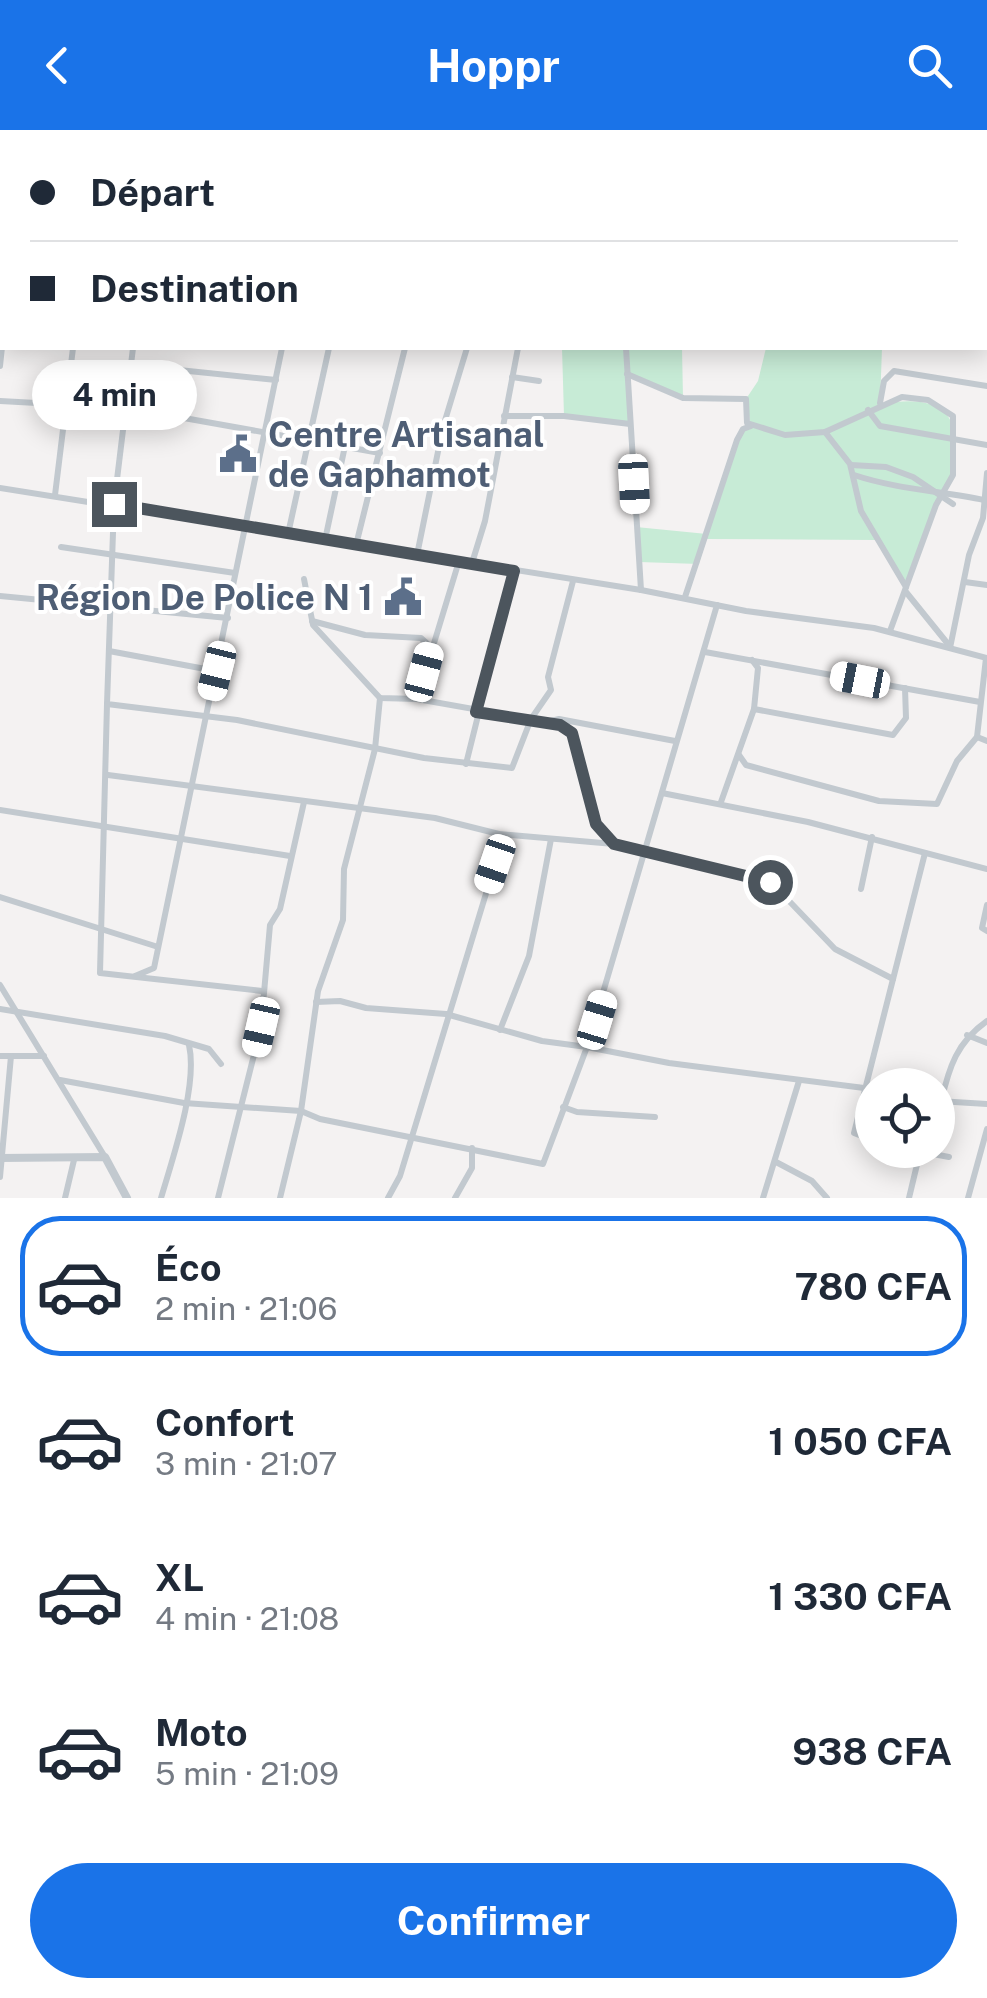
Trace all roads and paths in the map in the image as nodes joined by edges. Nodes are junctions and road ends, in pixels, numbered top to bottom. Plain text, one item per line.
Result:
1 (73, 350) edge
2 (133, 350) edge
3 (282, 350) edge
4 (329, 350) edge
5 (405, 350) edge
6 (466, 350) edge
7 (518, 350) edge
8 (626, 350) edge
9 (131, 364) junction
10 (627, 374) junction
11 (512, 376) junction
12 (276, 380) junction
13 (539, 381) dead end
14 (987, 386) edge
15 (0, 401) edge
16 (66, 402) junction
17 (880, 404) junction
18 (128, 408) junction
19 (868, 410) junction
20 (504, 416) junction
21 (630, 424) junction
22 (751, 426) junction
23 (266, 430) junction
24 (825, 432) junction
25 (310, 438) junction
26 (954, 438) junction
27 (987, 444) edge
28 (345, 446) junction
29 (380, 453) junction
30 (850, 464) junction
31 (987, 474) edge
32 (854, 475) junction
33 (0, 488) edge
34 (924, 489) junction
35 (55, 496) junction
36 (943, 496) junction
37 (985, 500) edge
38 (114, 504) junction
39 (953, 504) dead end
40 (243, 526) junction
41 (288, 534) junction
42 (325, 540) junction
43 (356, 545) junction
44 (61, 546) dead end
45 (112, 552) junction
46 (417, 554) junction
47 (459, 561) junction
48 (472, 563) junction
49 (514, 571) junction
50 (235, 573) junction
51 (304, 579) dead end
52 (574, 581) junction
53 (965, 582) junction
54 (987, 586) edge
55 (641, 590) junction
56 (906, 590) junction
57 (0, 596) edge
58 (684, 598) junction
59 (111, 605) junction
60 (717, 605) junction
61 (228, 618) junction
62 (312, 621) junction
63 (890, 631) junction
64 (431, 646) junction
65 (951, 646) junction
66 (109, 651) junction
67 (705, 652) junction
68 (986, 658) edge
69 (751, 659) junction
70 (217, 671) junction
71 (905, 688) junction
72 (380, 698) junction
73 (417, 699) junction
74 (980, 702) junction
75 (108, 704) junction
76 (754, 710) junction
77 (476, 712) junction
78 (205, 717) junction
79 (531, 720) junction
80 (547, 722) junction
81 (977, 737) junction
82 (675, 741) junction
83 (987, 741) edge
84 (375, 749) junction
85 (739, 755) junction
86 (466, 764) junction
87 (108, 775) junction
88 (190, 787) junction
89 (662, 793) junction
90 (304, 802) junction
91 (721, 802) junction
92 (356, 809) junction
93 (0, 810) edge
94 (104, 829) junction
95 (499, 834) junction
96 (872, 837) junction
97 (552, 839) junction
98 (179, 840) junction
99 (614, 844) junction
100 (925, 853) junction
101 (647, 854) junction
102 (290, 856) junction
103 (987, 869) edge
104 (861, 890) dead end
105 (0, 897) edge
106 (987, 905) edge
107 (101, 928) junction
108 (987, 931) edge
109 (155, 946) junction
110 (135, 976) junction
111 (893, 979) junction
112 (0, 986) edge
113 (262, 991) junction
114 (316, 1002) junction
115 (0, 1009) edge
116 (18, 1011) junction
117 (446, 1014) junction
118 (987, 1022) edge
119 (500, 1030) junction
120 (967, 1035) junction
121 (987, 1043) edge
122 (189, 1044) junction
123 (587, 1047) junction
124 (0, 1056) edge
125 (12, 1056) junction
126 (45, 1056) junction
127 (221, 1064) dead end
128 (873, 1068) edge
129 (950, 1068) edge
130 (60, 1080) junction
131 (799, 1081) junction
132 (855, 1087) edge
133 (184, 1102) junction
134 (955, 1102) edge
135 (987, 1104) edge
136 (563, 1107) junction
137 (242, 1109) junction
138 (301, 1111) junction
139 (655, 1117) dead end
140 (987, 1128) edge
141 (410, 1135) junction
142 (472, 1148) junction
143 (105, 1157) junction
144 (2, 1158) edge
145 (74, 1160) junction
146 (776, 1162) junction
147 (913, 1168) edge
148 (0, 1176) edge
149 (123, 1195) edge
150 (65, 1198) edge
151 (161, 1198) edge
152 (218, 1198) edge
153 (280, 1198) edge
154 (388, 1198) edge
155 (455, 1198) edge
156 (763, 1198) edge
157 (827, 1198) edge
158 (909, 1198) edge
159 (968, 1198) edge

1 - 16 street
2 - 9 street
3 - 12 street
4 - 25 street
5 - 29 street
6 - 46 street
7 - 11 street
8 - 10 street
9 - 12 street
9 - 18 street
10 - 21 street
10 - 22 street
11 - 13 street
11 - 20 street
12 - 23 street
14 - 17 street
15 - 16 street
16 - 18 street
16 - 35 street
17 - 19 street
17 - 26 street
18 - 23 street
18 - 38 street
19 - 24 street
19 - 26 street
20 - 21 street
20 - 48 street
21 - 55 street
22 - 24 street
22 - 58 street
23 - 25 street
23 - 40 street
24 - 30 street
25 - 28 street
25 - 41 street
26 - 27 street
26 - 36 street
28 - 29 street
28 - 42 street
29 - 43 street
30 - 32 street
30 - 34 street
31 - 37 street
32 - 34 street
32 - 56 street
33 - 35 street
34 - 36 street
35 - 38 street
36 - 37 street
36 - 39 street
36 - 56 street
37 - 53 street
38 - 40 street
38 - 45 street
40 - 41 street
40 - 50 street
41 - 42 street
42 - 43 street
43 - 46 street
44 - 45 street
45 - 50 street
45 - 59 street
46 - 47 street
47 - 48 street
47 - 64 street
48 - 49 street
49 - 52 street
49 - 77 street
50 - 61 street
51 - 62 street
52 - 55 street
52 - 79 street
53 - 54 street
53 - 65 street
55 - 58 street
56 - 63 street
56 - 65 street
57 - 59 street
58 - 60 street
59 - 61 street
59 - 66 street
60 - 63 street
60 - 67 street
61 - 70 street
62 - 64 street
62 - 72 street
63 - 65 street
64 - 73 street
65 - 68 street
66 - 70 street
66 - 75 street
67 - 69 street
67 - 82 street
68 - 74 street
69 - 71 street
69 - 76 street
70 - 78 street
71 - 74 street
71 - 76 street
72 - 73 street
72 - 84 street
73 - 77 street
74 - 81 street
75 - 78 street
75 - 87 street
76 - 85 street
77 - 79 street
77 - 86 street
78 - 84 street
78 - 88 street
79 - 80 street
79 - 86 street
80 - 82 street
80 - 99 street
81 - 83 street
81 - 85 street
82 - 89 street
84 - 86 street
84 - 92 street
85 - 91 street
87 - 88 street
87 - 94 street
88 - 90 street
88 - 98 street
89 - 91 street
89 - 101 street
90 - 92 street
90 - 102 street
91 - 96 street
92 - 95 street
92 - 114 street
93 - 94 street
94 - 98 street
94 - 107 street
95 - 97 street
95 - 117 street
96 - 100 street
96 - 104 street
97 - 99 street
97 - 119 street
98 - 102 street
98 - 109 street
99 - 101 street
100 - 103 street
100 - 111 street
101 - 111 street
101 - 123 street
102 - 113 street
105 - 107 street
106 - 108 street
107 - 109 street
107 - 110 street
109 - 110 street
110 - 113 street
111 - 128 street
112 - 116 street
113 - 137 street
114 - 117 street
114 - 138 street
115 - 116 street
116 - 122 street
116 - 126 street
117 - 119 street
117 - 141 street
118 - 120 street
119 - 123 street
120 - 121 street
120 - 129 street
122 - 127 street
122 - 133 street
123 - 131 street
123 - 136 street
124 - 125 street
125 - 126 street
125 - 144 street
126 - 130 street
130 - 133 street
130 - 143 street
131 - 132 street
131 - 146 street
133 - 137 street
133 - 151 street
134 - 135 street
136 - 139 street
136 - 142 street
137 - 138 street
137 - 152 street
138 - 141 street
138 - 153 street
140 - 159 street
141 - 142 street
141 - 154 street
142 - 155 street
143 - 145 street
143 - 149 street
144 - 145 street
144 - 148 street
145 - 150 street
146 - 156 street
146 - 157 street
147 - 158 street

